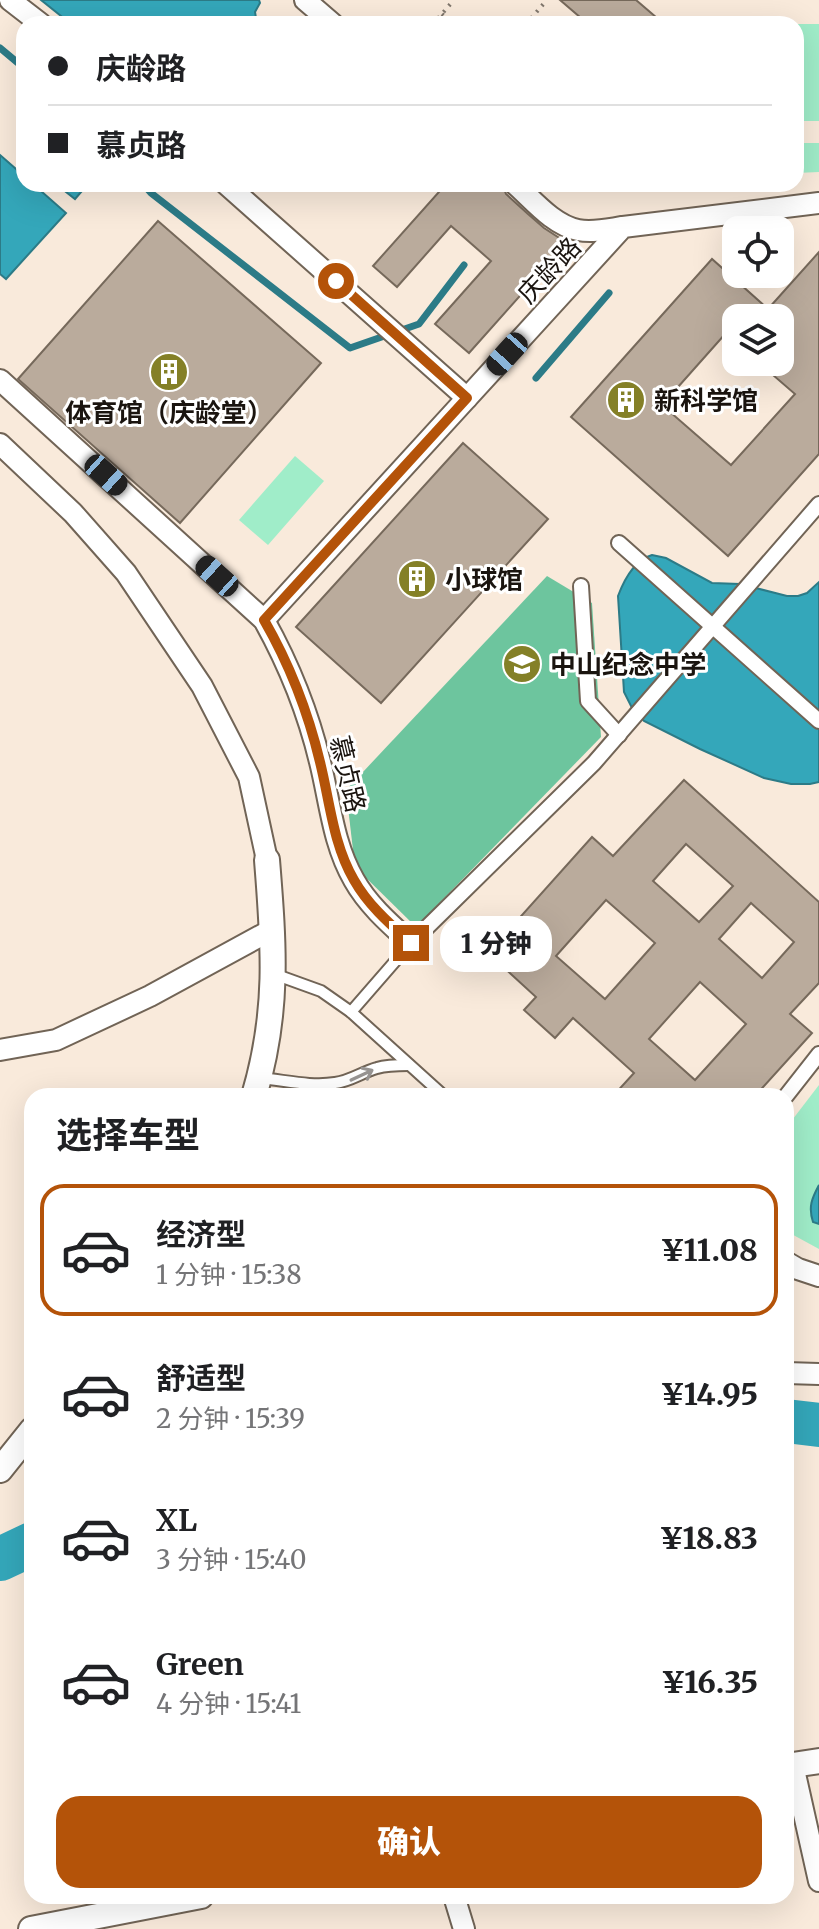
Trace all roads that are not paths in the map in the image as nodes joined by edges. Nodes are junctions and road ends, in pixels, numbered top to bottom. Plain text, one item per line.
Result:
1 (10, 0) edge
2 (305, 0) edge
3 (31, 16) edge
4 (324, 16) edge
5 (235, 192) edge
6 (525, 192) edge
7 (819, 203) edge
8 (623, 227) junction
9 (0, 380) edge
10 (467, 398) junction
11 (0, 444) edge
12 (819, 504) edge
13 (619, 543) dead end
14 (581, 586) dead end
15 (264, 620) junction
16 (713, 626) junction
17 (819, 721) edge
18 (619, 735) junction
19 (267, 860) joint
20 (273, 929) junction
21 (411, 943) junction
22 (274, 974) junction
23 (351, 1012) junction
24 (0, 1050) edge
25 (819, 1054) edge
26 (409, 1065) junction
27 (256, 1087) edge
28 (435, 1088) edge
29 (792, 1088) edge
30 (794, 1267) edge
31 (819, 1276) edge
32 (794, 1373) edge
33 (819, 1374) edge
34 (24, 1440) edge
35 (0, 1470) edge
36 (819, 1761) edge
37 (794, 1764) edge
38 (794, 1784) edge
39 (819, 1881) edge
40 (160, 1904) edge
41 (456, 1904) edge
42 (31, 1929) edge
43 (464, 1929) edge

1 - 3 street
2 - 4 street
5 - 10 street
6 - 8 street
7 - 8 street
8 - 10 street, 庆龄路
9 - 15 street, 慕贞路
10 - 15 street, 庆龄路
11 - 19 street
12 - 16 street
13 - 16 street
14 - 18 street
15 - 21 street, 慕贞路
16 - 17 street
16 - 18 street
18 - 21 street
19 - 20 street
20 - 22 street
20 - 24 street
21 - 23 lane
22 - 23 lane
22 - 27 street
23 - 26 lane
25 - 29 street
27 -> 26 lane
26 - 28 lane
30 - 31 street
32 - 33 street
34 - 35 street
36 - 37 street
38 - 39 street
40 - 42 street
41 - 43 street

